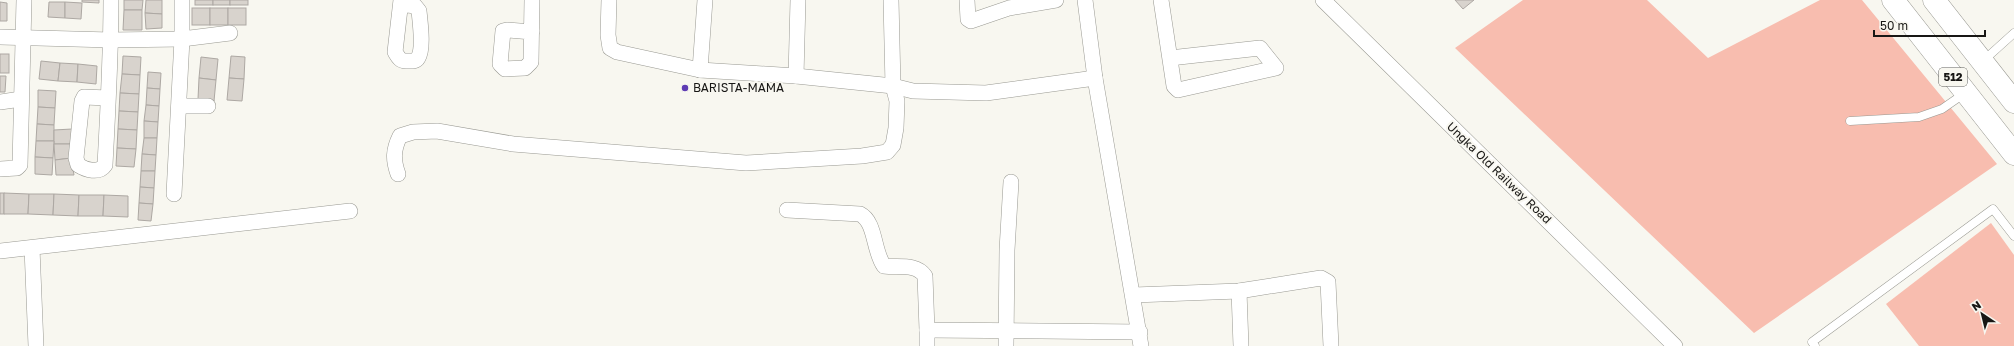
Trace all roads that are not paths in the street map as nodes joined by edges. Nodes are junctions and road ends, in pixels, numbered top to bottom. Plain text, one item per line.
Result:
1 (24, 0) edge
2 (111, 0) edge
3 (182, 0) edge
4 (532, 0) edge
5 (609, 0) edge
6 (706, 0) edge
7 (798, 0) edge
8 (891, 0) edge
9 (967, 0) edge
10 (1056, 0) edge
11 (1085, 0) edge
12 (1161, 0) edge
13 (1323, 0) edge
14 (1894, 0) edge
15 (1934, 0) edge
16 (1008, 4) edge
17 (230, 32) dead end
18 (532, 32) dead end
19 (2014, 33) edge
20 (0, 37) edge
21 (24, 38) junction
22 (182, 39) junction
23 (111, 40) junction
24 (1170, 58) junction
25 (1982, 61) junction
26 (700, 70) junction
27 (796, 76) junction
28 (1095, 78) junction
29 (893, 86) junction
30 (1966, 92) junction
31 (108, 98) junction
32 (21, 99) junction
33 (0, 102) edge
34 (2014, 102) edge
35 (179, 106) junction
36 (208, 106) dead end
37 (1850, 121) dead end
38 (2014, 154) edge
39 (0, 169) edge
40 (398, 174) dead end
41 (1011, 182) dead end
42 (174, 194) dead end
43 (787, 210) dead end
44 (350, 211) dead end
45 (2014, 236) edge
46 (32, 248) junction
47 (0, 251) edge
48 (1239, 291) junction
49 (1134, 295) junction
50 (927, 330) junction
51 (1006, 339) edge
52 (1140, 339) edge
53 (36, 346) edge
54 (928, 346) edge
55 (1241, 346) edge
56 (1331, 346) edge
57 (1675, 346) edge
58 (1815, 346) edge

1 - 21 street
2 - 23 street
3 - 22 street
4 - 18 street
5 - 26 street
6 - 26 street
7 - 27 street
8 - 29 street
9 - 16 street
10 - 16 street
11 - 28 street
12 - 24 street
13 - 57 street, Ungka Old Railway Road
14 - 30 main road, 512
15 - 25 main road, 512
17 - 22 street
19 - 25 lane
20 - 21 street
21 - 23 street
21 - 32 street
22 - 23 street
22 - 35 street
23 - 31 street
24 - 24 street
25 - 34 main road, 512
26 - 27 street
27 - 29 street
28 - 29 street
28 - 49 street
29 - 40 street
30 - 37 lane
30 - 38 main road, 512
31 - 31 street
32 - 33 street
32 - 39 street
35 - 36 street
35 - 42 street
41 - 51 street
43 - 50 street
44 - 46 street
45 - 58 lane
46 - 47 street
46 - 53 street
48 - 49 street
48 - 55 street
48 - 56 street
49 - 52 street
50 - 51 street
50 - 54 street
51 - 52 street

